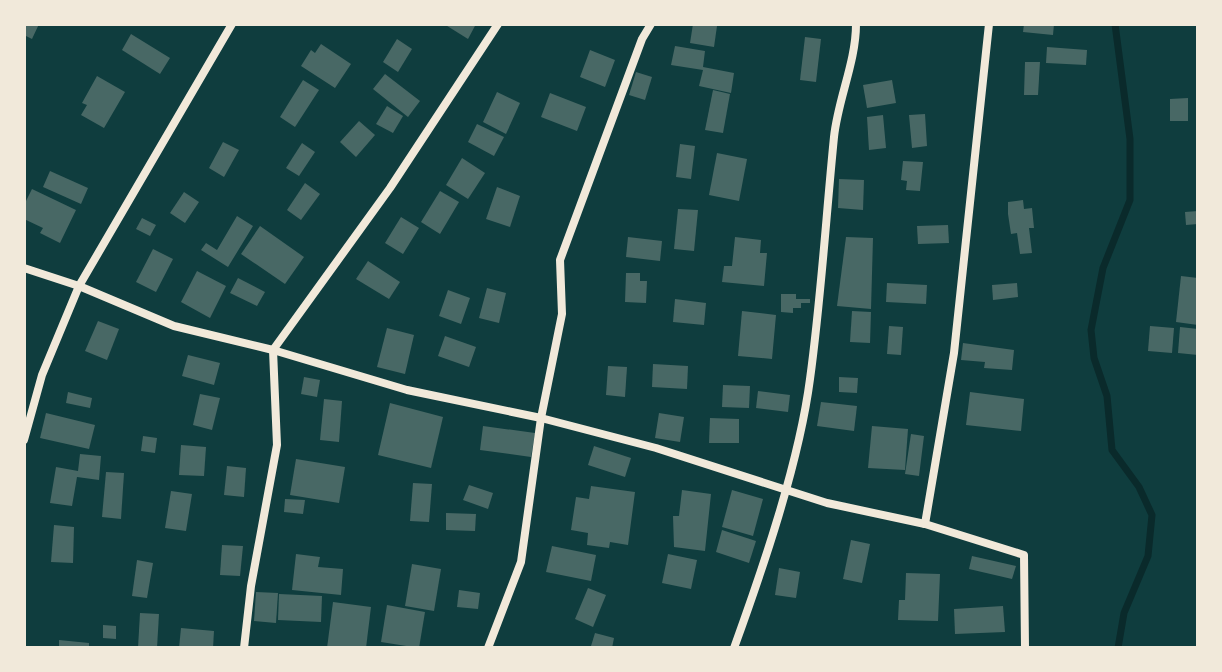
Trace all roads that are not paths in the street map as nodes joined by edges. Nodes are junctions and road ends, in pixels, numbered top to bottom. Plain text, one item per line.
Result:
1 (232, 24) edge
2 (498, 24) edge
3 (651, 24) edge
4 (856, 24) edge
5 (989, 24) edge
6 (24, 268) edge
7 (79, 286) junction
8 (273, 350) junction
9 (541, 418) junction
10 (24, 440) edge
11 (784, 489) junction
12 (925, 524) junction
13 (244, 648) edge
14 (488, 648) edge
15 (734, 648) edge
16 (1025, 648) edge

1 - 7 street
2 - 8 street
3 - 9 street
4 - 11 street
5 - 12 street
6 - 7 street
7 - 8 street
7 - 10 street
8 - 9 street
8 - 13 street
9 - 11 street
9 - 14 street
11 - 12 street
11 - 15 street
12 - 16 street

